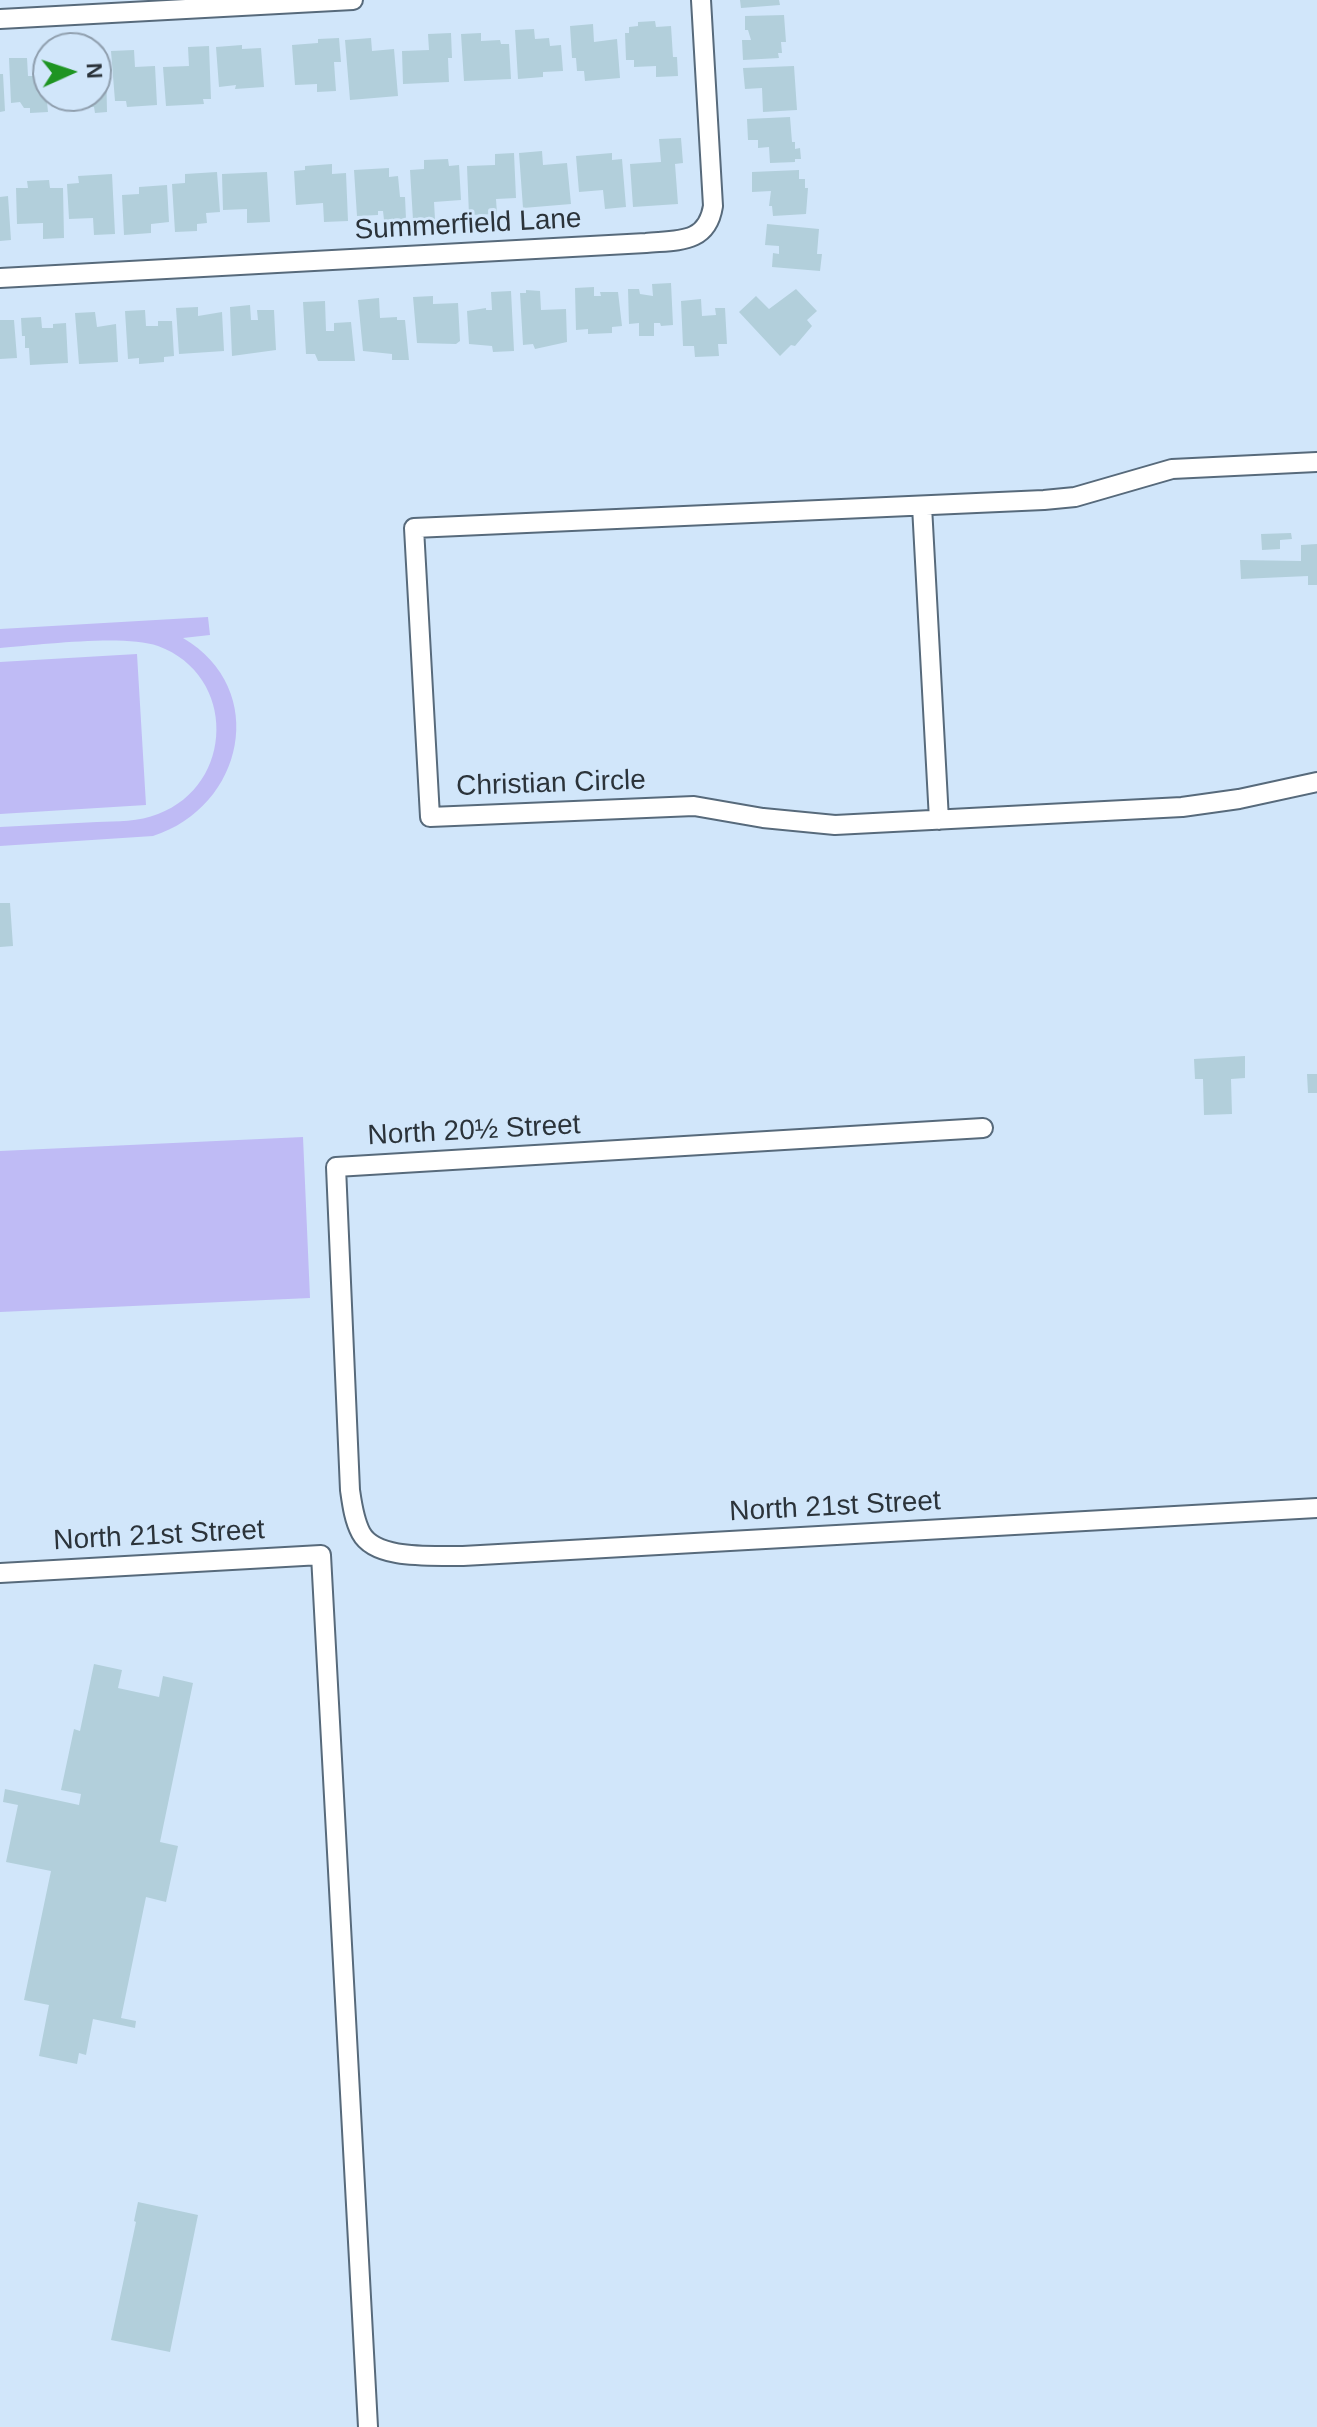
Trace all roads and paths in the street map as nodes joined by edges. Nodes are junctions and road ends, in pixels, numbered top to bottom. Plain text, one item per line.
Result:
1 (353, 0) edge
2 (701, 0) edge
3 (0, 19) edge
4 (0, 278) edge
5 (1317, 462) edge
6 (922, 506) junction
7 (1317, 782) edge
8 (939, 820) junction
9 (983, 1128) dead end
10 (1317, 1508) edge
11 (362, 1535) joint
12 (0, 1573) edge
13 (368, 2427) edge

1 - 3 street
2 - 4 street, Summerfield Lane
5 - 6 street
6 - 8 street
6 - 8 street, Christian Circle
7 - 8 street, Christian Circle
9 - 11 street, North 20½ Street
10 - 11 street, North 21st Street
12 - 13 street, North 21st Street

